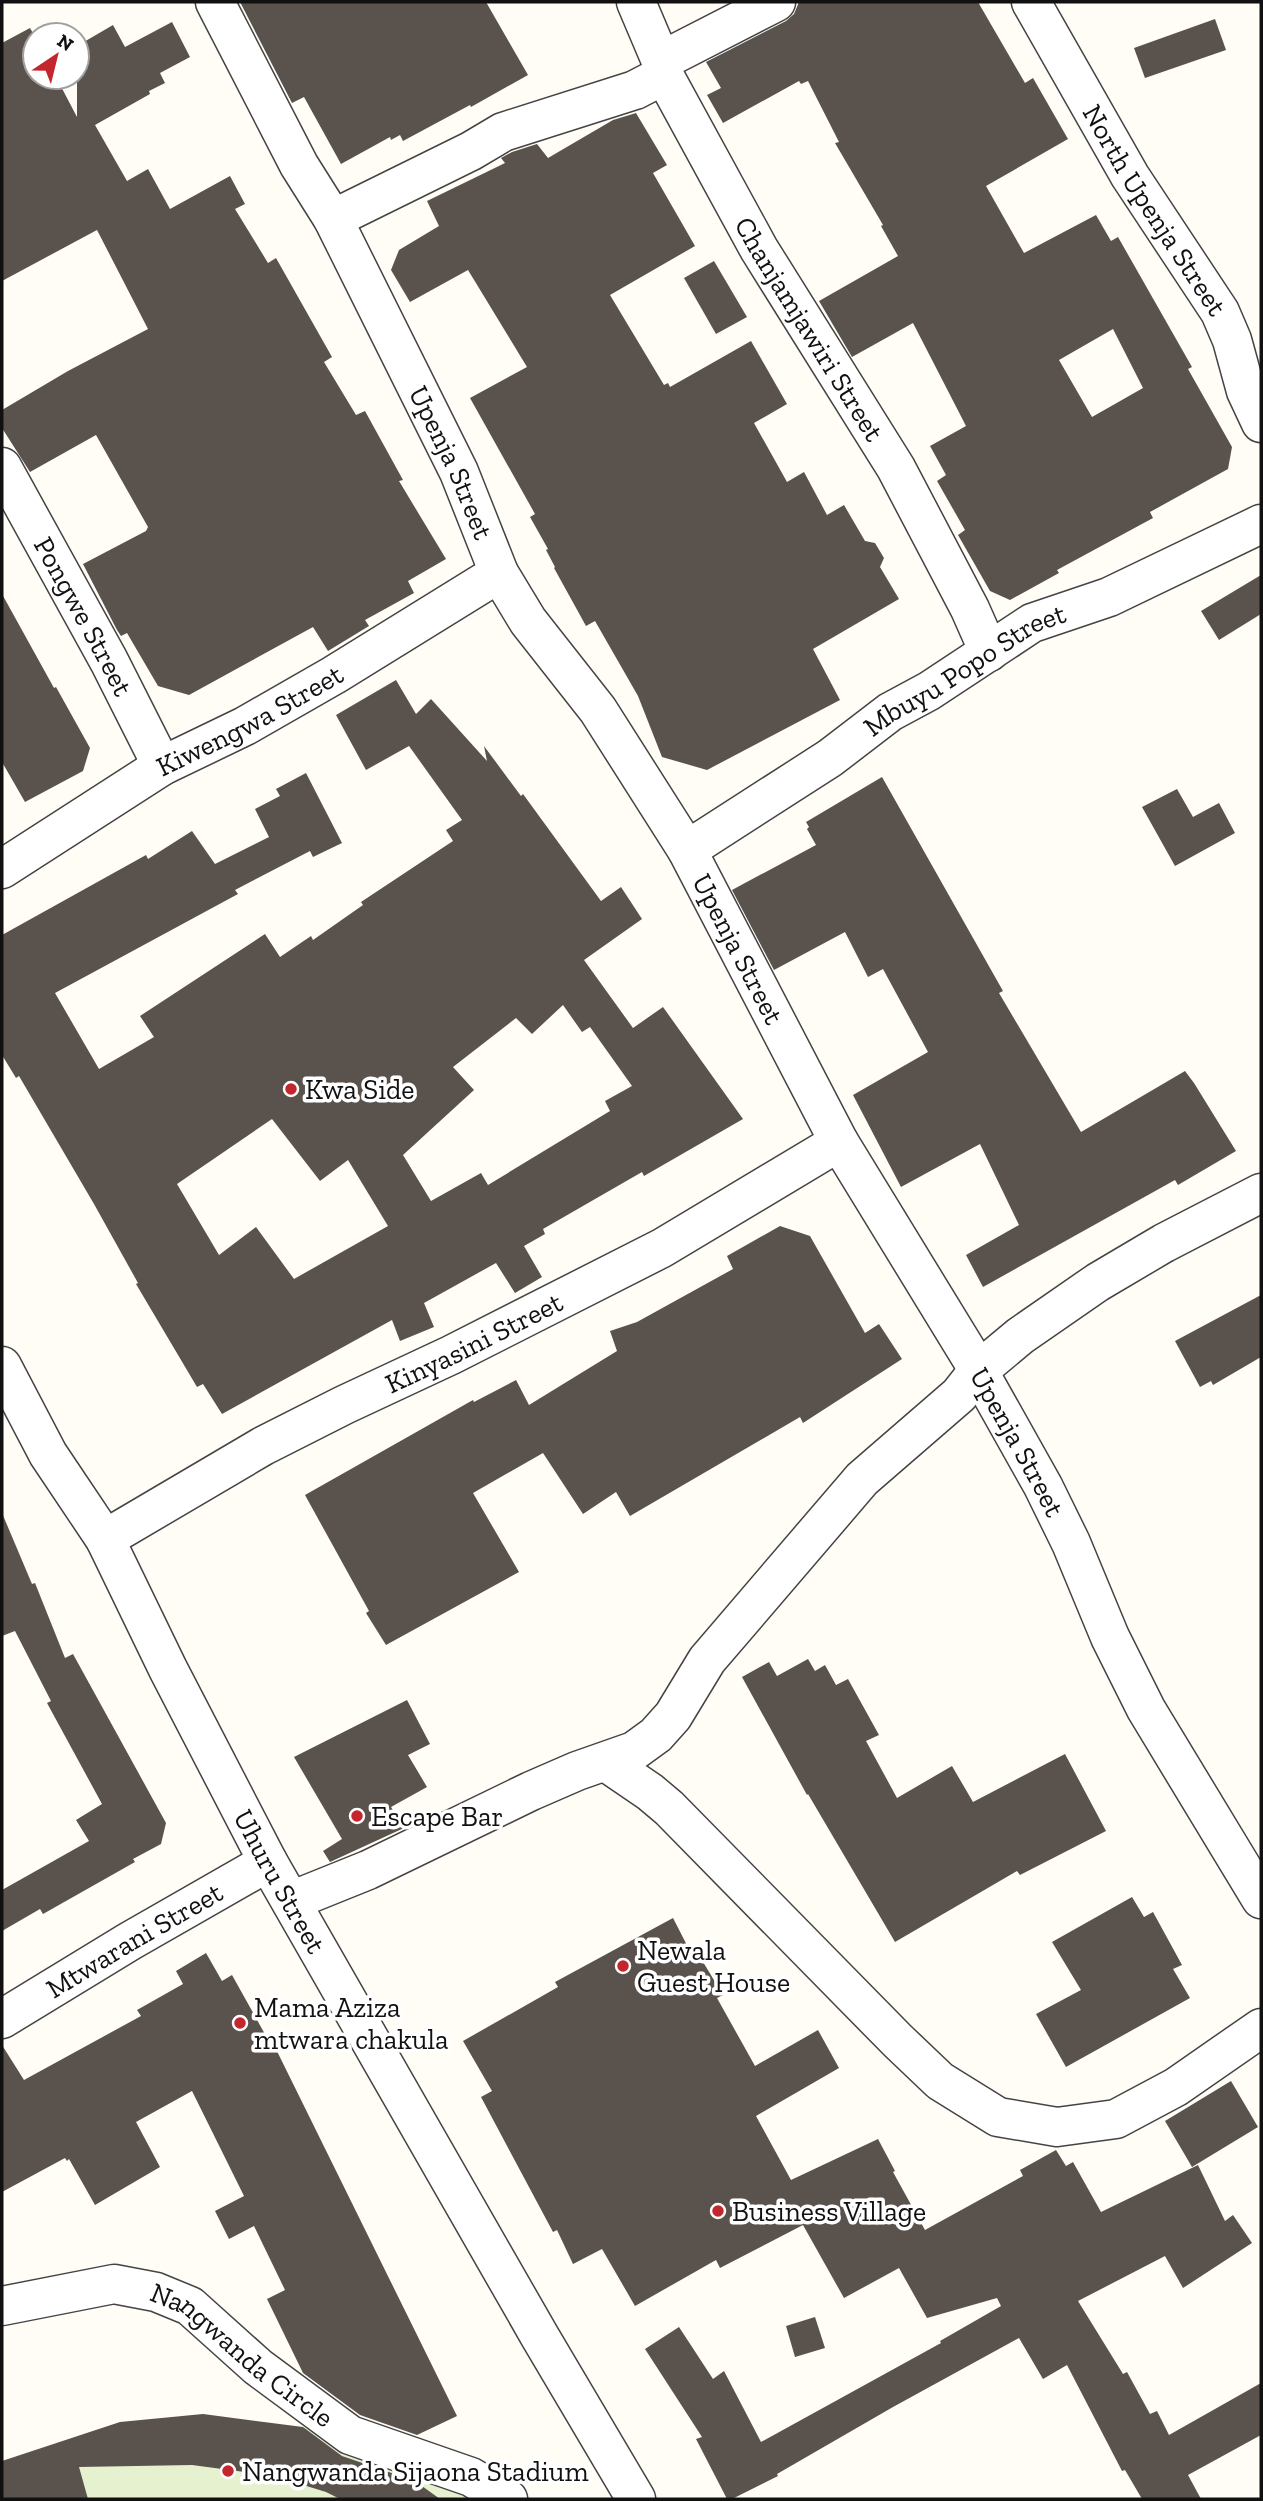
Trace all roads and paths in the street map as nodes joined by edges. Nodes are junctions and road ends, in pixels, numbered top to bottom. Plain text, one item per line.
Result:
1 (215, 2) edge
2 (636, 2) edge
3 (776, 2) edge
4 (1031, 2) edge
5 (663, 68) junction
6 (333, 219) junction
7 (1261, 423) edge
8 (2, 467) edge
9 (1261, 524) edge
10 (499, 573) junction
11 (989, 652) junction
12 (162, 766) junction
13 (687, 850) junction
14 (2, 869) edge
15 (839, 1142) junction
16 (1261, 1193) edge
17 (2, 1366) edge
18 (978, 1371) junction
19 (105, 1539) junction
20 (606, 1762) junction
21 (268, 1862) junction
22 (1261, 1899) edge
23 (291, 1901) junction
24 (2, 2019) edge
25 (1261, 2028) edge
26 (2, 2306) edge
27 (508, 2499) edge
28 (636, 2499) edge

1 - 6 street, Upenja Street
2 - 5 street, Chanjamjawiri Street
3 - 5 street
4 - 7 street, North Upenja Street
5 - 6 street
5 - 11 street, Chanjamjawiri Street
6 - 10 street, Upenja Street
8 - 12 street, Pongwe Street
9 - 11 street, Mbuyu Popo Street
10 - 12 street, Kiwengwa Street
10 - 13 street, Upenja Street
11 - 13 street, Mbuyu Popo Street
12 - 14 street, Kiwengwa Street
13 - 15 street, Upenja Street
15 - 18 street, Upenja Street
15 - 19 street, Kinyasini Street
16 - 18 street
17 - 19 street, Uhuru Street
18 - 20 street
18 - 22 street, Upenja Street
19 - 21 street, Uhuru Street
20 - 23 street
20 - 25 street
21 - 23 street, Uhuru Street
21 - 24 street, Mtwarani Street
23 - 28 street, Uhuru Street
26 - 27 street, Nangwanda Circle

